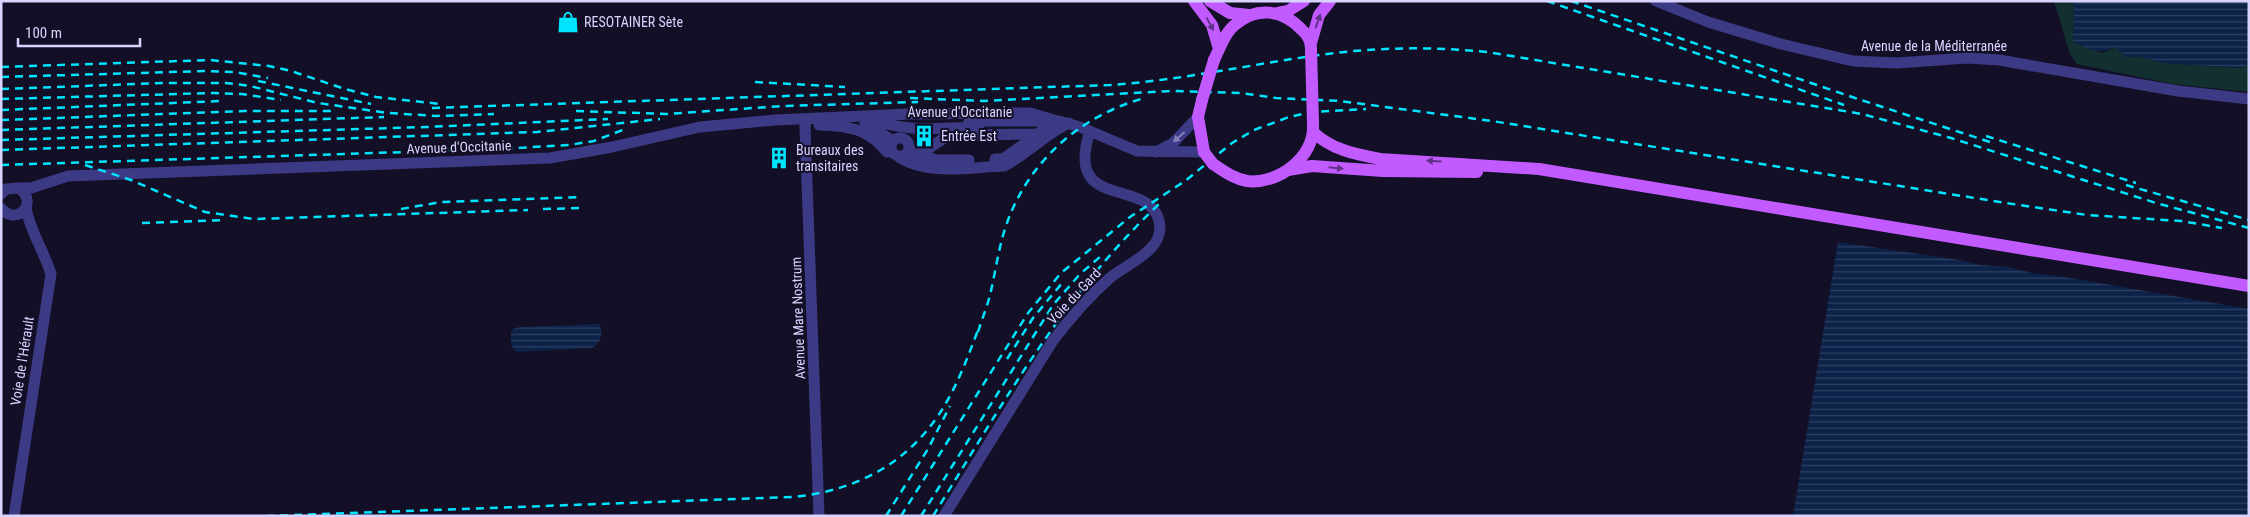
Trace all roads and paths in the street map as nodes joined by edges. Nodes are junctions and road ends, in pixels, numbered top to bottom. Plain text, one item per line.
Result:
1 (1194, 1) edge
2 (1210, 1) edge
3 (1304, 1) edge
4 (1330, 1) edge
5 (1656, 1) edge
6 (1278, 13) junction
7 (1249, 15) junction
8 (1311, 46) junction
9 (1217, 54) junction
10 (2249, 99) edge
11 (1198, 118) junction
12 (806, 119) junction
13 (1054, 120) junction
14 (848, 121) junction
15 (1069, 123) junction
16 (1313, 128) junction
17 (1090, 131) junction
18 (1037, 134) junction
19 (896, 150) junction
20 (1156, 152) junction
21 (1204, 152) junction
22 (921, 154) junction
23 (1288, 170) junction
24 (1569, 174) junction
25 (50, 183) junction
26 (19, 188) junction
27 (3, 191) edge
28 (27, 207) junction
29 (5, 212) edge
30 (38, 242) junction
31 (2249, 286) edge
32 (14, 516) edge
33 (819, 516) edge
34 (944, 516) edge

1 -> 9 main road
2 - 7 main road
3 - 6 main road
8 -> 4 main road
5 - 10 street, Avenue de la Méditerranée
6 - 7 main road
6 - 8 main road
7 - 9 main road
8 - 16 main road, bridge
9 - 11 main road, bridge
11 -> 20 street
11 - 21 main road
12 - 14 street, Avenue d'Occitanie
12 - 25 street, Avenue d'Occitanie
12 - 33 street, Avenue Mare Nostrum
13 - 14 street, Avenue d'Occitanie
13 - 15 street, Avenue d'Occitanie
13 - 18 street
14 - 19 street
14 - 19 street
15 - 17 street, Avenue d'Occitanie
15 - 19 street
16 - 23 main road
24 -> 16 main road
17 - 20 street, Avenue d'Occitanie
17 - 34 street, Voie du Gard
18 - 22 street
18 - 22 street
19 - 22 street
20 - 21 street, Avenue d'Occitanie
21 - 23 main road, bridge
23 -> 24 main road
24 - 31 main road
25 - 26 street, Avenue d'Occitanie
25 - 28 street, Avenue d'Occitanie
26 - 27 street, Avenue d'Occitanie
26 - 28 street
28 - 29 street, Avenue d'Occitanie
28 - 30 street, Voie de l'Hérault
29 - 30 street
30 - 32 street, Voie de l'Hérault

